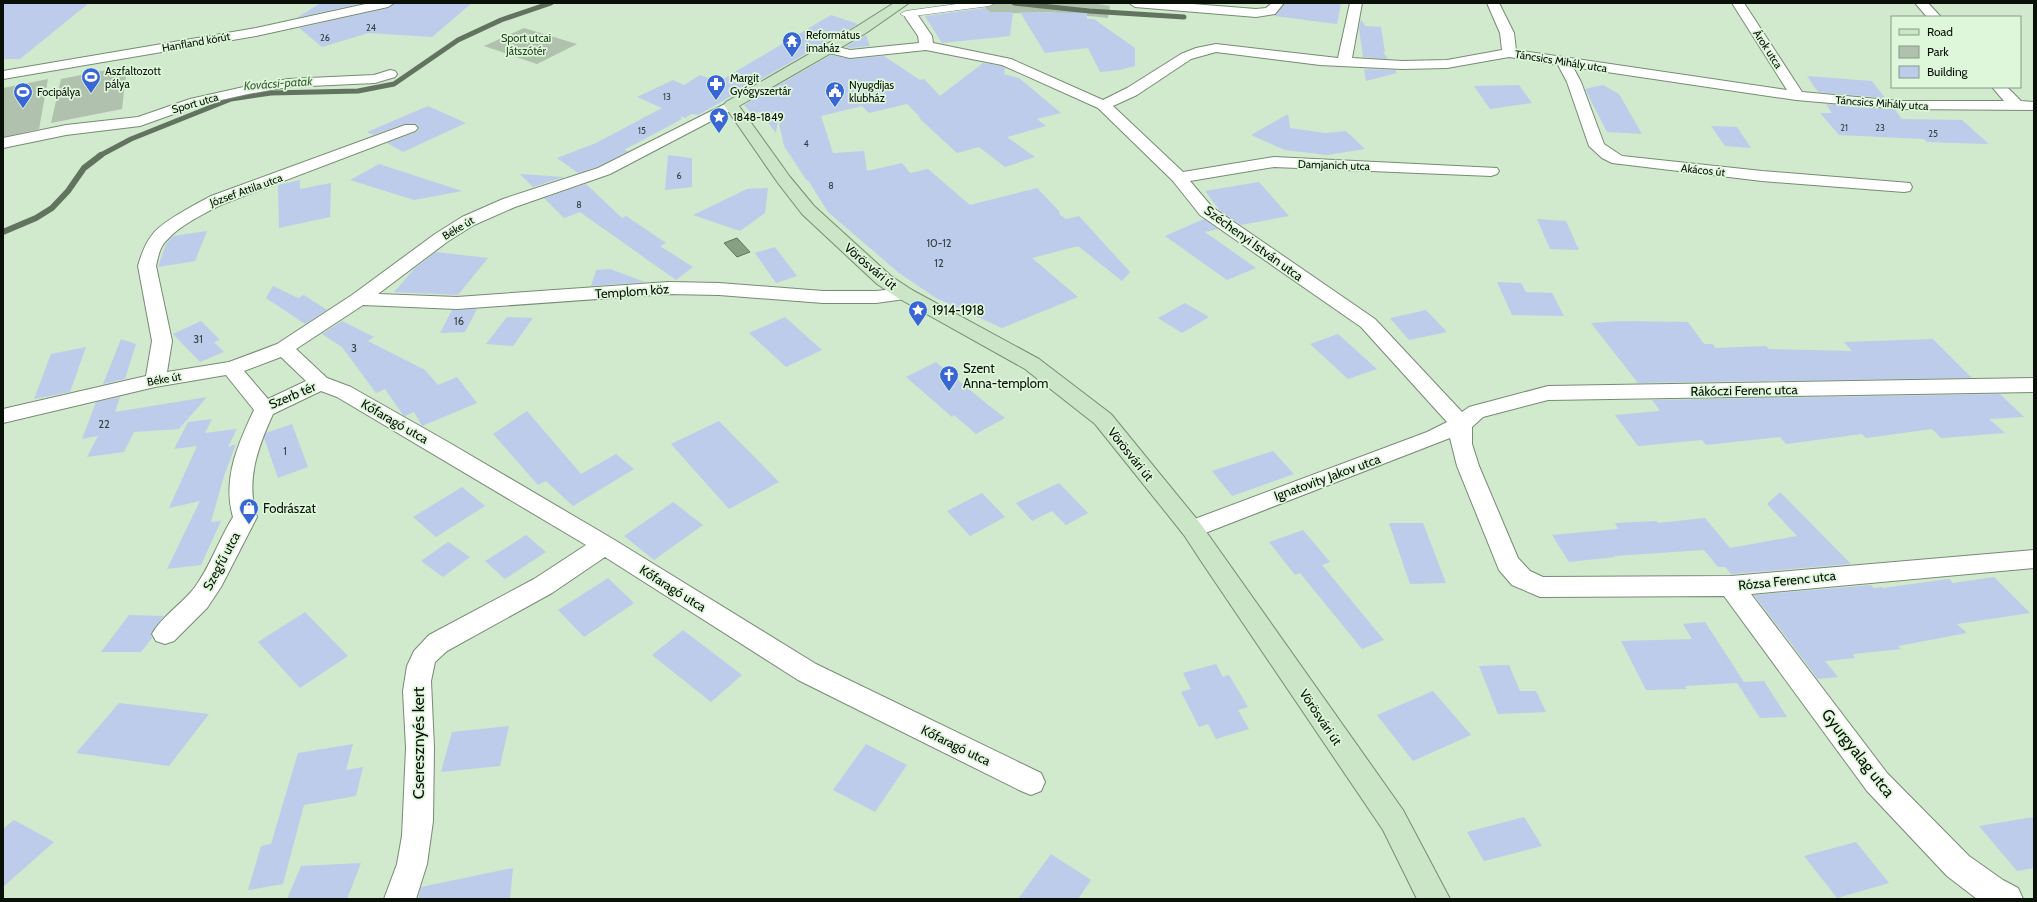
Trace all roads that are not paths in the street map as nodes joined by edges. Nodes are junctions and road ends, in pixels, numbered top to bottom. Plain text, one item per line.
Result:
1 (388, 3) edge
2 (989, 3) edge
3 (1135, 3) edge
4 (1278, 3) edge
5 (1356, 3) edge
6 (1493, 3) edge
7 (1738, 3) edge
8 (1921, 3) edge
9 (904, 10) edge
10 (1933, 16) edge
11 (926, 46) junction
12 (830, 49) junction
13 (1509, 53) junction
14 (1344, 62) junction
15 (1564, 62) junction
16 (390, 74) dead end
17 (3, 75) edge
18 (2000, 88) edge
19 (1796, 96) junction
20 (731, 105) junction
21 (1103, 105) junction
22 (2016, 105) junction
23 (2034, 106) edge
24 (410, 128) dead end
25 (3, 143) edge
26 (1491, 171) dead end
27 (1179, 178) junction
28 (1904, 187) dead end
29 (905, 294) junction
30 (359, 299) junction
31 (284, 348) junction
32 (231, 368) junction
33 (155, 380) junction
34 (320, 383) junction
35 (2034, 385) edge
36 (265, 408) junction
37 (3, 416) edge
38 (1461, 424) junction
39 (1192, 529) junction
40 (605, 545) junction
41 (2034, 559) edge
42 (1731, 586) junction
43 (165, 634) dead end
44 (1031, 782) dead end
45 (400, 899) edge
46 (1434, 899) edge
47 (2007, 899) edge

1 - 17 street, Hanfland körút
2 - 9 street
3 - 4 street
5 - 14 street
6 - 13 street
7 - 19 street, Árok utca
8 - 10 street
9 - 11 street
9 - 12 main road, Béke út
11 - 12 street, Széchenyi István utca
11 - 21 street, Széchenyi István utca
12 - 20 main road, Béke út
13 - 14 street, Táncsics Mihály utca
13 - 15 street, Táncsics Mihály utca
14 - 21 street, Táncsics Mihály utca
15 - 19 street, Táncsics Mihály utca
15 - 28 street, Akácos út
16 - 25 street, Sport utca
18 - 22 street
19 - 22 street, Táncsics Mihály utca
20 - 29 main road, Vörösvári út
20 - 30 street, Béke út
21 - 27 street, Széchenyi István utca
22 - 23 street, Táncsics Mihály utca
24 - 33 street, József Attila utca
26 - 27 street, Damjanich utca
27 - 38 street, Széchenyi István utca
29 - 30 street, Templom köz
29 - 39 main road, Vörösvári út
30 - 31 street, Béke út
31 - 32 street, Béke út
31 - 34 street, Szerb tér
32 - 33 street, Béke út
32 - 36 street, Szerb tér
33 - 37 street, Béke út
34 - 36 street, Szerb tér
34 - 40 street, Kőfaragó utca
35 - 38 street, Rákóczi Ferenc utca
36 - 43 street, Szegfű utca
38 - 39 street, Ignatovity Jakov utca
38 - 42 street, Rózsa Ferenc utca
39 - 46 main road, Vörösvári út
40 - 44 street, Kőfaragó utca
40 - 45 street, Cseresznyés kert
41 - 42 street, Rózsa Ferenc utca
42 - 47 street, Gyurgyalag utca

